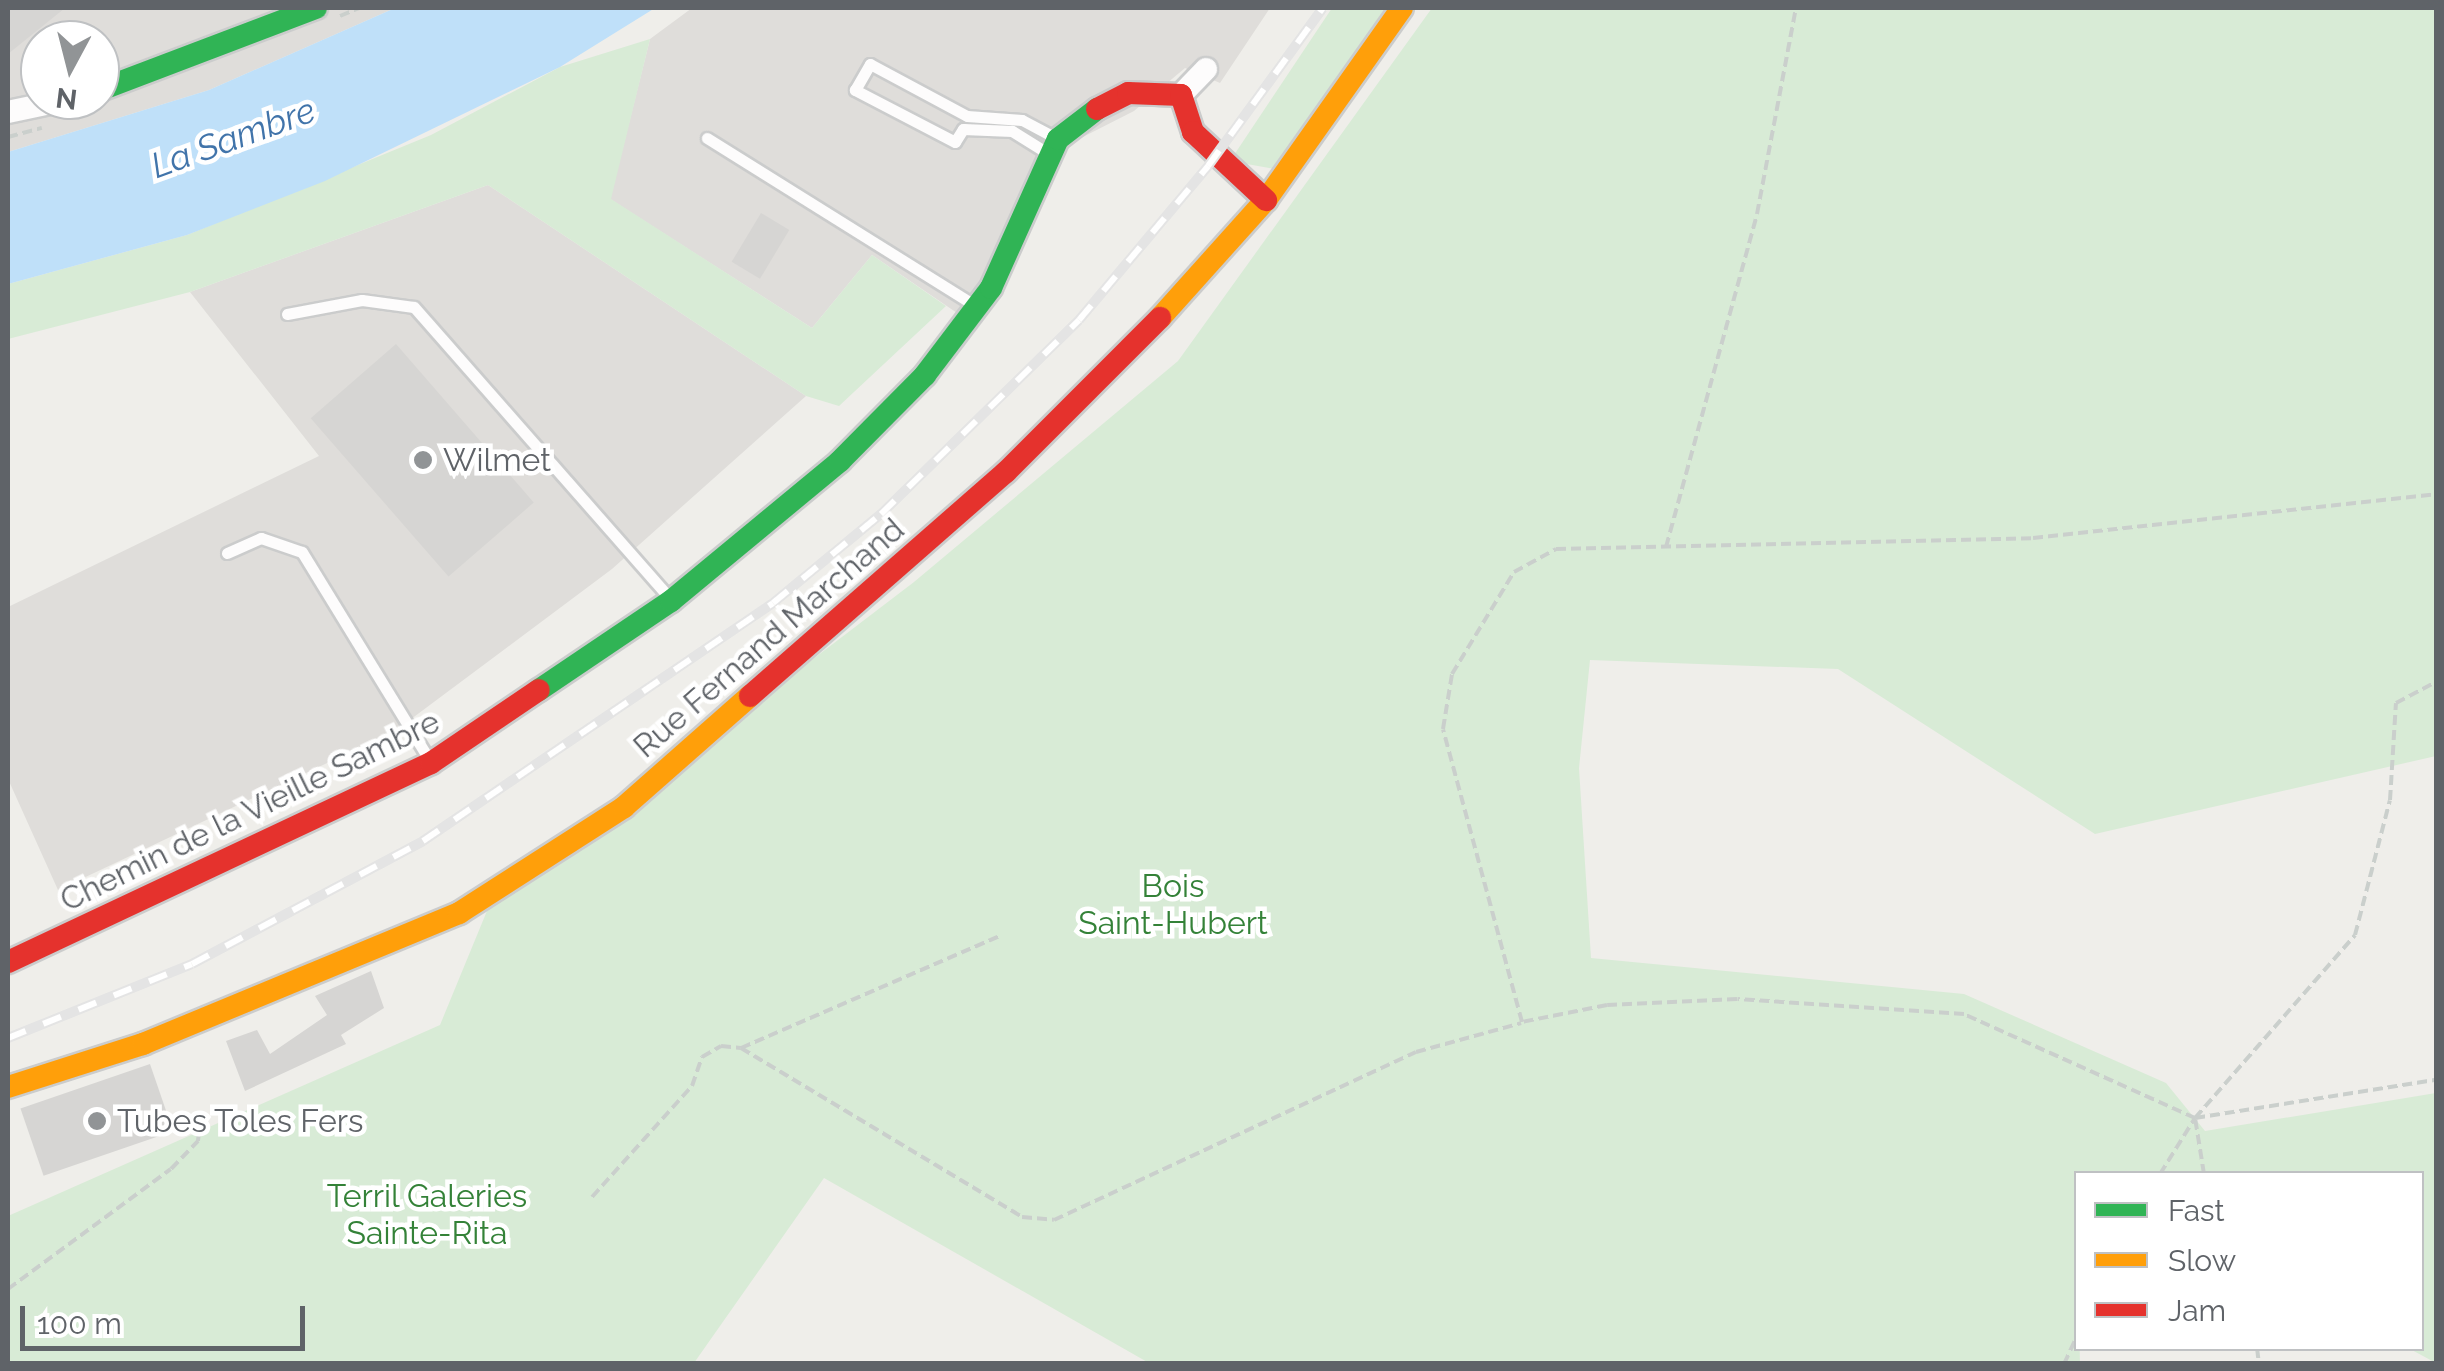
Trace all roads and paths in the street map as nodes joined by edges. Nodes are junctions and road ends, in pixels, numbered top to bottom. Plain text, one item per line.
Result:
1 (316, 8) edge
2 (1402, 8) edge
3 (1796, 8) edge
4 (1206, 69) dead end
5 (120, 82) edge
6 (1181, 94) junction
7 (28, 132) dead end
8 (8, 136) edge
9 (707, 138) dead end
10 (1054, 147) junction
11 (1266, 200) junction
12 (977, 308) junction
13 (287, 314) dead end
14 (2436, 494) edge
15 (1666, 547) junction
16 (227, 553) dead end
17 (672, 600) junction
18 (2436, 682) edge
19 (430, 763) junction
20 (1002, 935) dead end
21 (8, 962) edge
22 (1522, 1022) junction
23 (740, 1048) junction
24 (2436, 1080) edge
25 (8, 1088) edge
26 (2194, 1118) junction
27 (200, 1123) dead end
28 (2162, 1171) edge
29 (2203, 1171) edge
30 (592, 1197) dead end
31 (8, 1289) edge

1 - 5 street
2 - 11 street, Rue Fernand Marchand
3 - 15 path
4 - 6 street
6 - 10 street
6 - 11 street
7 - 8 path
9 - 12 lane
10 - 10 lane
10 - 12 street, Chemin de la Vieille Sambre
11 - 25 street, Rue Fernand Marchand
12 - 17 street, Chemin de la Vieille Sambre
13 - 17 lane
14 - 15 path
15 - 22 path
16 - 19 lane
17 - 19 street, Chemin de la Vieille Sambre
18 - 26 path
19 - 21 street, Chemin de la Vieille Sambre
20 - 23 path
22 - 23 path
22 - 26 path
23 - 30 path
24 - 26 path
26 - 28 path
26 - 29 path
27 - 31 path

